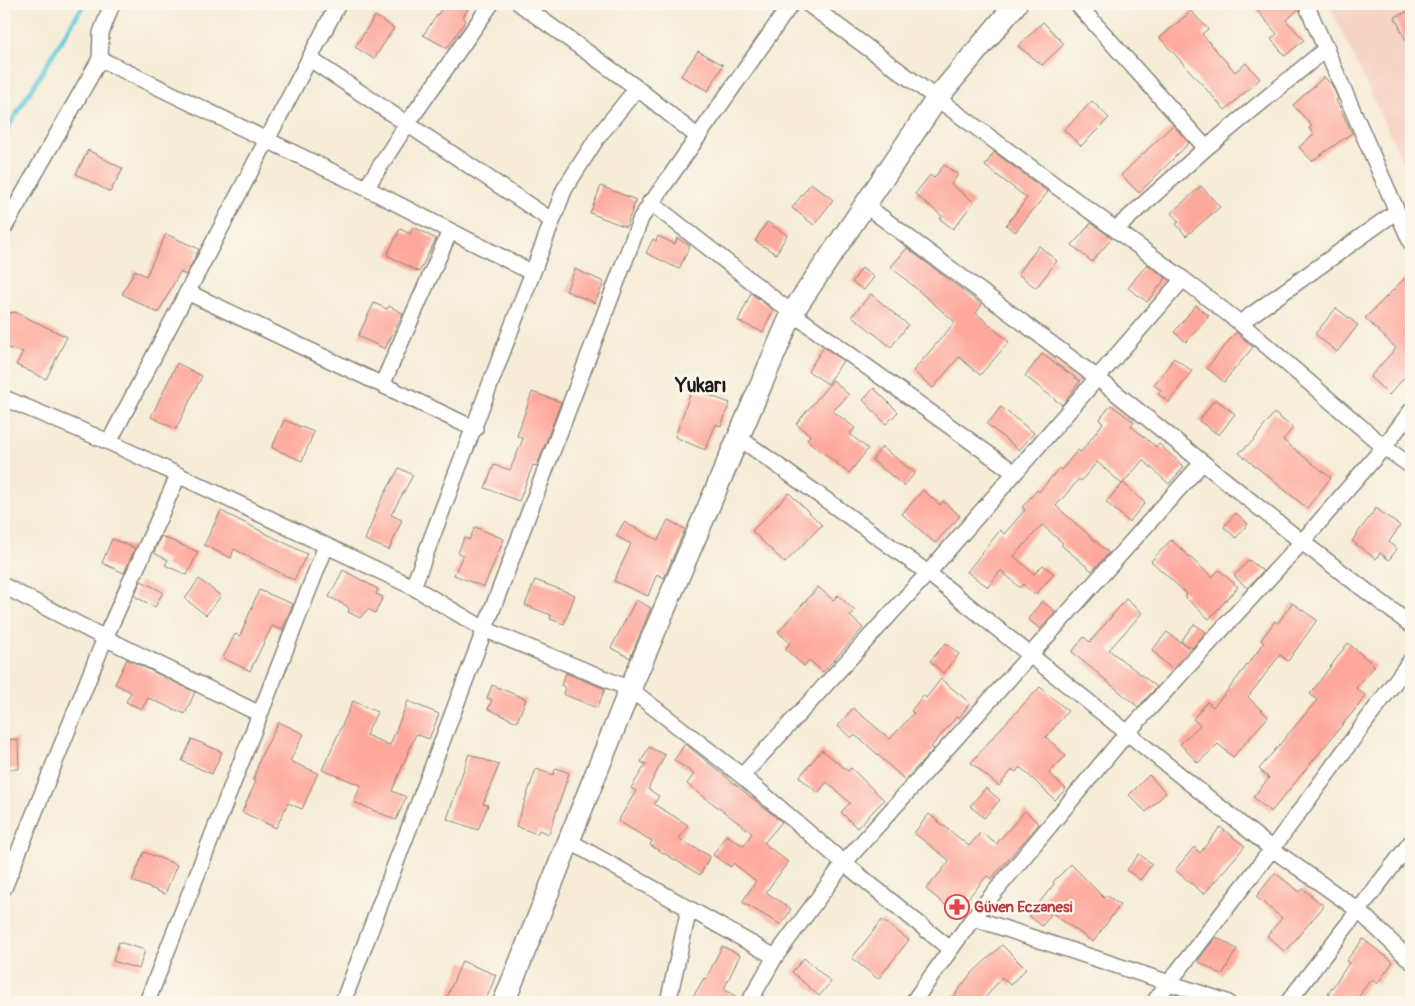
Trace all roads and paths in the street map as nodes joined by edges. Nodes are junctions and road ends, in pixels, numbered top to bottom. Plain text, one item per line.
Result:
1 (112, 4) edge
2 (338, 4) edge
3 (491, 4) edge
4 (520, 4) edge
5 (791, 4) edge
6 (808, 4) edge
7 (1016, 4) edge
8 (1077, 4) edge
9 (1306, 4) edge
10 (1326, 48) junction
11 (100, 59) junction
12 (310, 59) junction
13 (637, 88) junction
14 (938, 97) junction
15 (407, 124) junction
16 (698, 137) junction
17 (266, 140) junction
18 (1206, 148) junction
19 (366, 188) junction
20 (650, 202) junction
21 (865, 205) junction
22 (1397, 211) junction
23 (551, 220) junction
24 (4, 228) edge
25 (1117, 228) junction
26 (450, 231) junction
27 (1411, 243) edge
28 (531, 272) junction
29 (1183, 279) junction
30 (187, 292) junction
31 (792, 313) junction
32 (1240, 323) junction
33 (1096, 377) junction
34 (382, 385) junction
35 (4, 398) edge
36 (1411, 411) edge
37 (475, 429) junction
38 (738, 437) junction
39 (110, 442) junction
40 (1384, 447) junction
41 (1202, 463) junction
42 (1411, 466) edge
43 (1015, 473) junction
44 (178, 476) junction
45 (1302, 542) junction
46 (326, 546) junction
47 (928, 574) junction
48 (4, 586) edge
49 (413, 587) junction
50 (1411, 626) edge
51 (484, 629) junction
52 (105, 638) junction
53 (1030, 655) junction
54 (1411, 660) edge
55 (630, 690) junction
56 (260, 714) junction
57 (1127, 733) junction
58 (742, 776) junction
59 (569, 841) junction
60 (1411, 842) edge
61 (1272, 849) junction
62 (844, 863) junction
63 (4, 888) edge
64 (689, 909) junction
65 (1358, 910) junction
66 (973, 918) junction
67 (950, 949) junction
68 (775, 957) junction
69 (1411, 961) edge
70 (1167, 983) junction
71 (147, 1002) edge
72 (343, 1002) edge
73 (504, 1002) edge
74 (668, 1002) edge
75 (749, 1002) edge
76 (912, 1002) edge
77 (1154, 1002) edge
78 (1227, 1002) edge
79 (1288, 1002) edge

1 - 11 street
2 - 12 street
3 - 15 street
4 - 13 street
5 - 16 street
6 - 14 street
7 - 14 street
8 - 18 street
9 - 10 street
10 - 18 street
10 - 22 street
11 - 17 street
11 - 24 street
12 - 15 street
12 - 17 street
13 - 16 street
13 - 23 street
14 - 21 street
14 - 25 street
15 - 19 street
15 - 23 street
16 - 20 street
17 - 19 street
17 - 30 street
18 - 25 street
19 - 26 street
20 - 31 street
20 - 51 street
21 - 31 street
21 - 33 street
22 - 27 street
22 - 32 street
23 - 28 street
25 - 29 street
26 - 28 street
26 - 34 street
28 - 37 street
29 - 32 street
29 - 33 street
30 - 34 street
30 - 39 street
31 - 38 street
31 - 43 street
32 - 40 street
33 - 41 street
33 - 43 street
34 - 37 street
35 - 39 street
36 - 40 street
37 - 49 street
38 - 47 street
38 - 55 street
39 - 44 street
40 - 42 street
40 - 45 street
41 - 45 street
41 - 53 street
43 - 47 street
44 - 46 street
44 - 52 street
45 - 50 street
45 - 57 street
46 - 49 street
46 - 56 street
47 - 53 street
47 - 58 street
48 - 52 street
49 - 51 street
51 - 55 street
51 - 72 street
52 - 56 street
52 - 63 street
53 - 57 street
53 - 62 street
54 - 61 street
55 - 58 street
55 - 59 street
56 - 71 street
57 - 61 street
57 - 66 street
58 - 62 street
59 - 64 street
59 - 73 street
60 - 65 street
61 - 65 street
61 - 70 street
62 - 67 street
62 - 68 street
64 - 68 street
64 - 74 street
65 - 69 street
65 - 79 street
66 - 67 street
66 - 70 street
67 - 76 street
68 - 75 street
70 - 77 street
70 - 78 street

